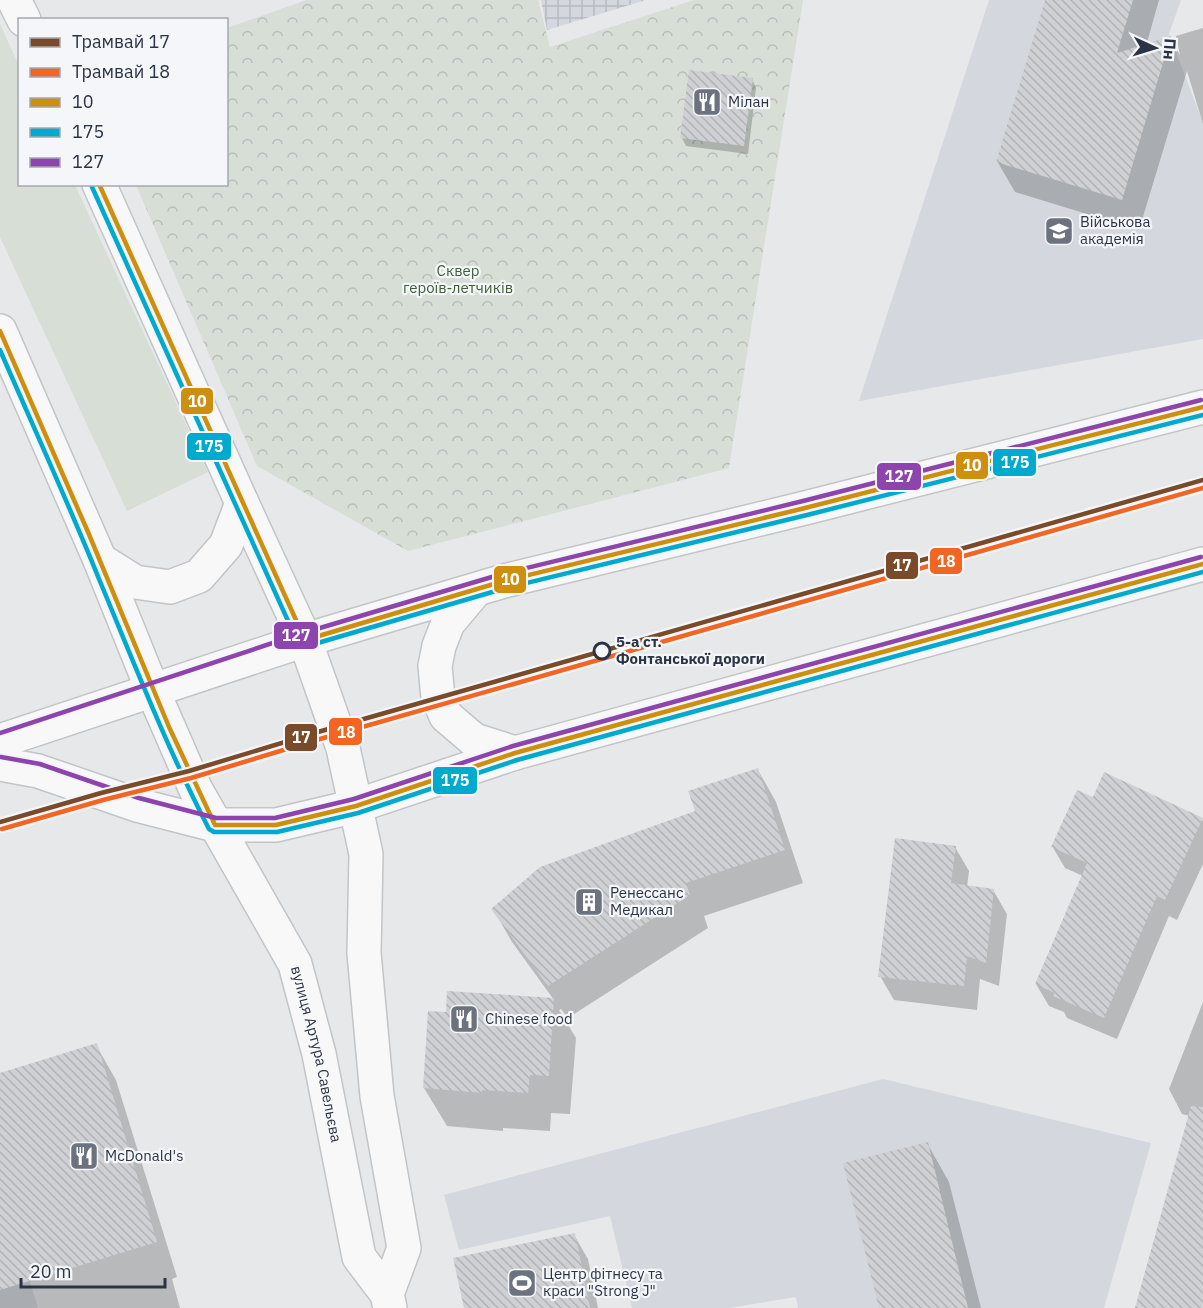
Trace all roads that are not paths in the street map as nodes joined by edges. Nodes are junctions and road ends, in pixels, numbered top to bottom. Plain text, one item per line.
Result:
1 (14, 0) edge
2 (23, 18) edge
3 (100, 186) edge
4 (0, 331) edge
5 (1203, 407) edge
6 (242, 503) junction
7 (100, 560) junction
8 (1203, 564) edge
9 (475, 591) junction
10 (306, 640) junction
11 (152, 689) junction
12 (0, 741) edge
13 (515, 753) junction
14 (0, 764) edge
15 (356, 806) junction
16 (215, 825) junction
17 (389, 1301) edge

1 - 2 main road
3 - 6 main road, вулиця Артура Савельєва
4 - 7 main road, вулиця Артура Савельєва
5 - 9 main road
6 - 7 main road
6 - 10 main road, вулиця Артура Савельєва
7 - 11 main road, вулиця Артура Савельєва
8 - 13 main road
9 - 10 main road
9 - 13 main road
10 - 11 main road
10 - 15 main road, вулиця Артура Савельєва
11 - 12 main road
11 - 16 main road, вулиця Артура Савельєва
13 - 15 main road
14 - 16 main road
15 - 16 main road
15 - 17 main road, вулиця Артура Савельєва
16 - 17 main road, вулиця Артура Савельєва

